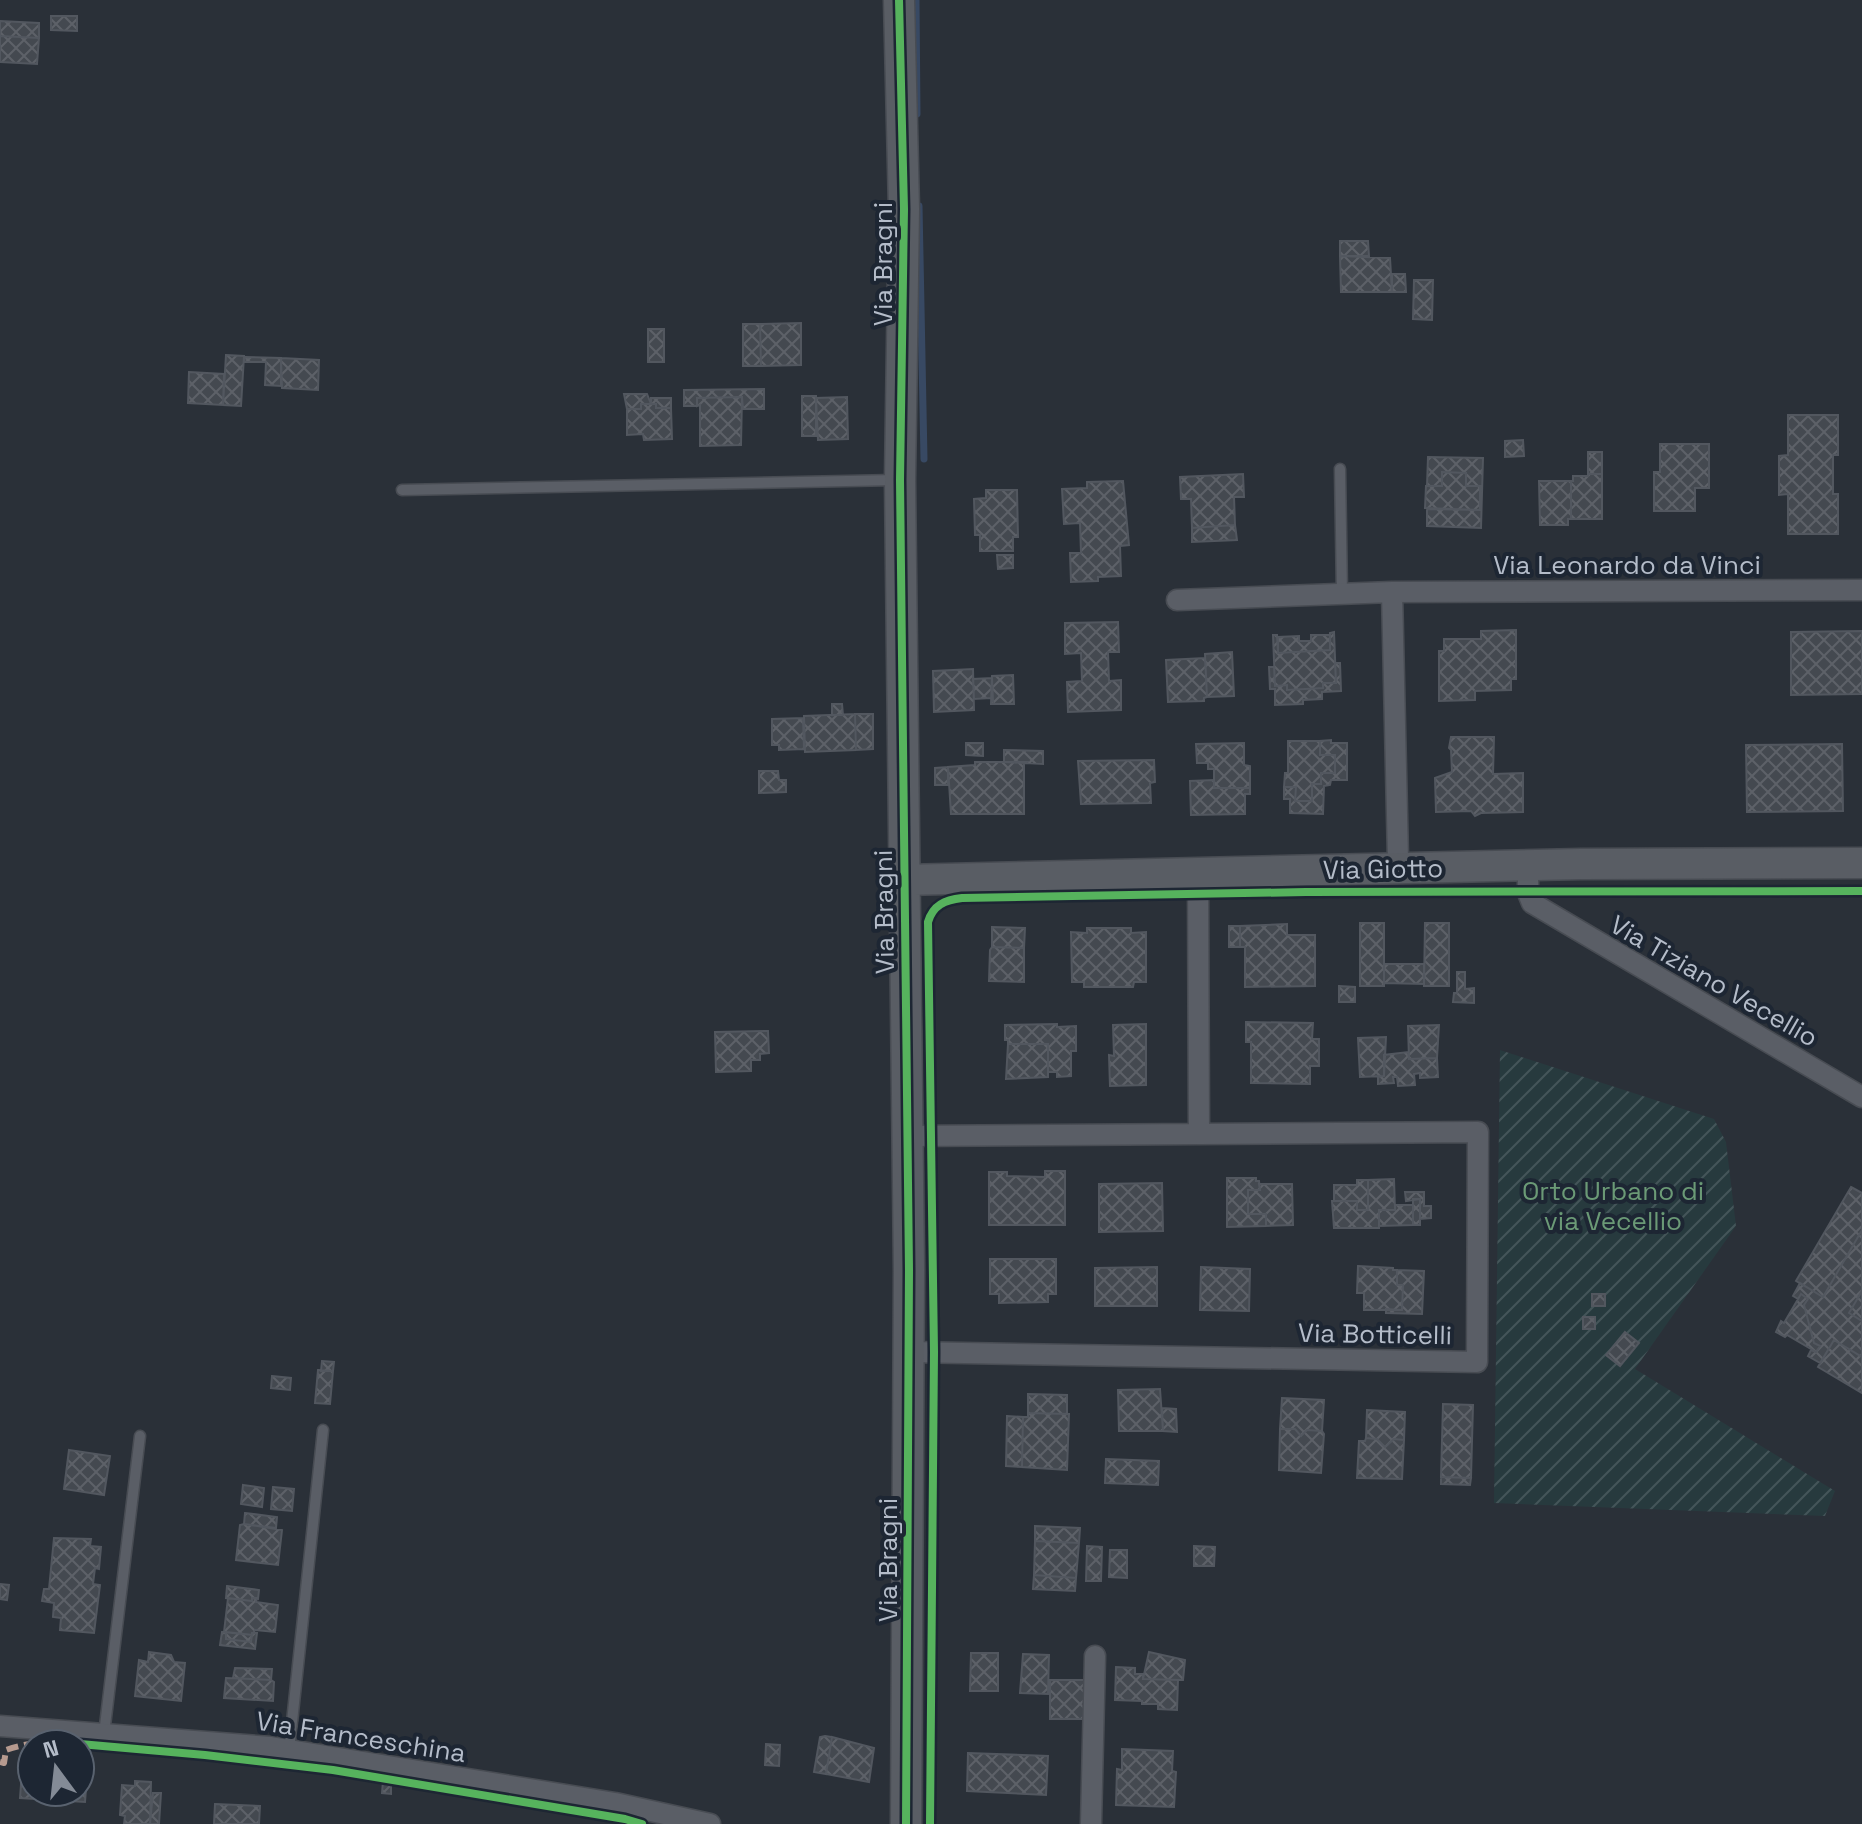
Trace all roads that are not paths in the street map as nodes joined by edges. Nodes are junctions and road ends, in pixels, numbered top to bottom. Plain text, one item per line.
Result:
1 (899, 0) edge
2 (1340, 469) dead end
3 (900, 480) junction
4 (402, 490) dead end
5 (1862, 590) edge
6 (1392, 592) junction
7 (1342, 594) junction
8 (1177, 600) dead end
9 (1862, 863) edge
10 (1528, 865) junction
11 (1395, 869) junction
12 (1198, 872) junction
13 (904, 880) junction
14 (1862, 1097) edge
15 (1199, 1134) junction
16 (907, 1136) junction
17 (909, 1352) junction
18 (323, 1430) dead end
19 (140, 1436) dead end
20 (1095, 1656) dead end
21 (0, 1726) edge
22 (104, 1734) junction
23 (289, 1750) junction
24 (710, 1824) edge
25 (906, 1824) edge
26 (1091, 1824) edge

1 - 3 street, Via Bragni
2 - 7 lane
3 - 4 lane
3 - 13 street, Via Bragni
5 - 6 street, Via Leonardo da Vinci
6 - 7 street, Via Leonardo da Vinci
6 - 11 street
7 - 8 street, Via Leonardo da Vinci
9 - 10 street, Via Giotto
10 - 11 street, Via Giotto
10 - 14 street, Via Tiziano Vecellio
11 - 12 street, Via Giotto
12 - 13 street, Via Giotto
12 - 15 street
13 - 16 street, Via Bragni
15 - 16 street, Via Botticelli
15 - 17 street, Via Botticelli
16 - 17 street, Via Bragni
17 - 25 street, Via Bragni
18 - 23 lane
19 - 22 lane
20 - 26 street
21 - 22 street, Via Franceschina
22 - 23 street, Via Franceschina
23 - 24 street, Via Franceschina

